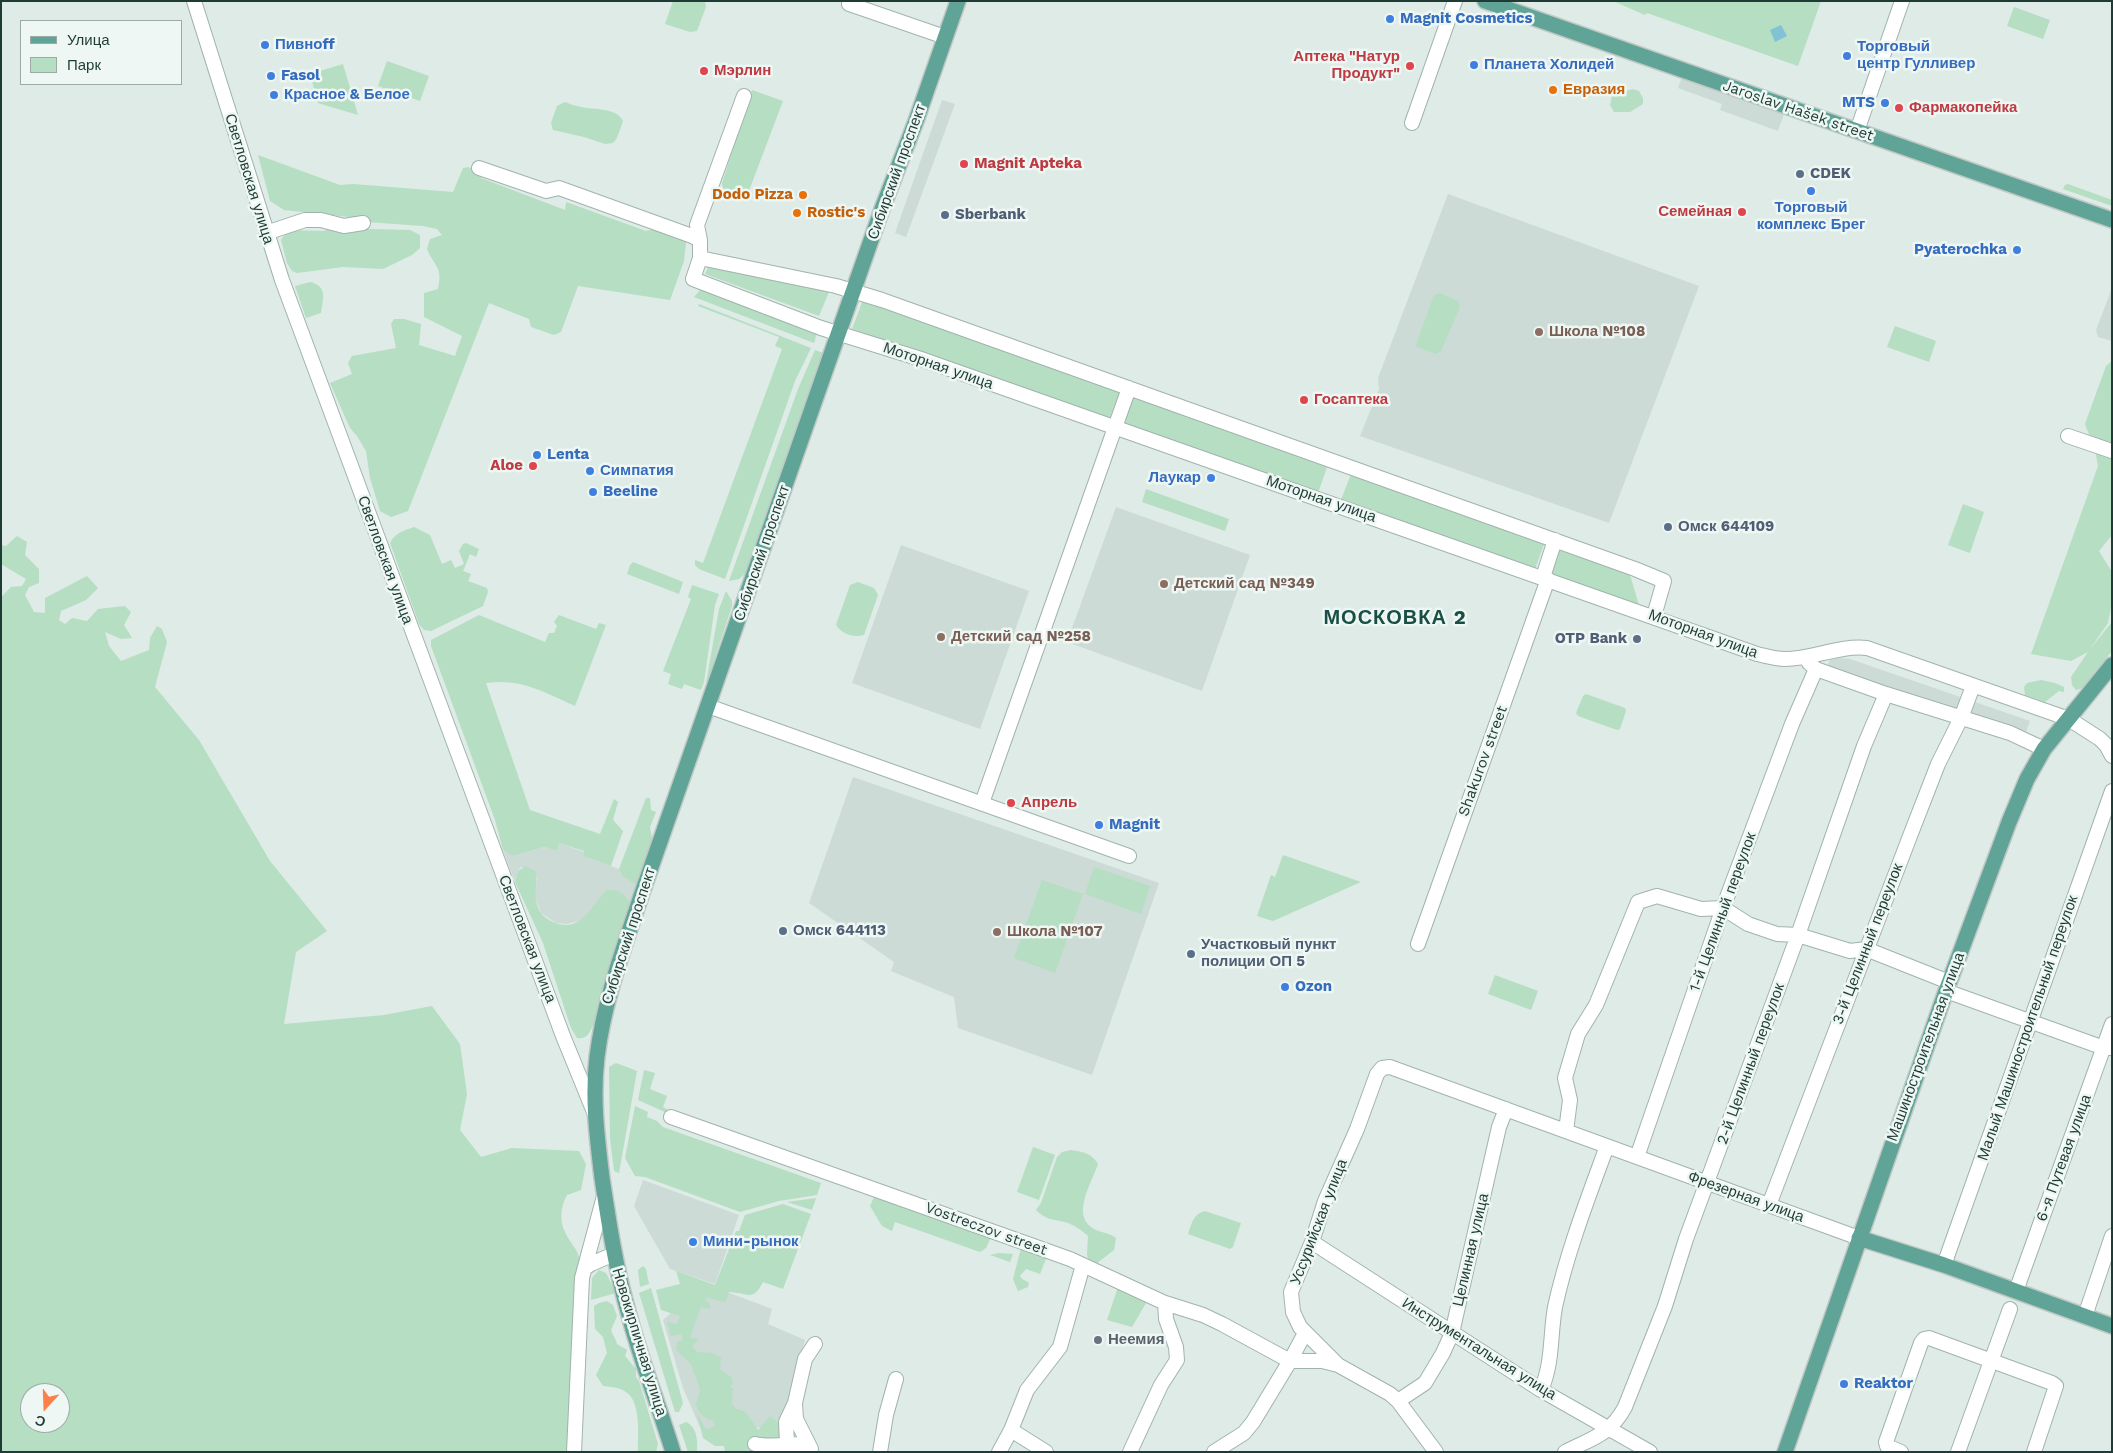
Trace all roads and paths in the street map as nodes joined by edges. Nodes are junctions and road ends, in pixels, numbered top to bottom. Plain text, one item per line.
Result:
1 (194, 1) edge
2 (958, 1) edge
3 (1455, 1) edge
4 (1485, 1) edge
5 (1902, 1) edge
6 (849, 4) dead end
7 (945, 37) junction
8 (744, 96) dead end
9 (1412, 123) dead end
10 (1857, 131) junction
11 (479, 168) dead end
12 (2112, 220) edge
13 (363, 223) dead end
14 (266, 233) junction
15 (700, 240) junction
16 (700, 258) junction
17 (854, 292) junction
18 (839, 333) junction
19 (1129, 388) junction
20 (1116, 428) junction
21 (2068, 436) dead end
22 (2112, 451) edge
23 (1555, 540) junction
24 (1545, 578) junction
25 (1654, 616) junction
26 (1803, 658) junction
27 (2112, 665) edge
28 (1816, 669) junction
29 (1973, 686) junction
30 (1886, 694) junction
31 (708, 706) junction
32 (1962, 718) junction
33 (2069, 719) junction
34 (2044, 749) junction
35 (2112, 756) edge
36 (2112, 791) edge
37 (982, 803) junction
38 (1129, 856) dead end
39 (1723, 908) junction
40 (1798, 935) junction
41 (1418, 944) dead end
42 (1866, 949) junction
43 (1947, 986) junction
44 (2030, 1023) junction
45 (2112, 1024) edge
46 (2108, 1048) edge
47 (1382, 1068) joint
48 (1506, 1109) junction
49 (594, 1112) junction
50 (671, 1118) dead end
51 (1566, 1131) junction
52 (1607, 1146) junction
53 (1637, 1157) junction
54 (1708, 1183) junction
55 (604, 1194) junction
56 (1768, 1205) junction
57 (2112, 1236) edge
58 (1859, 1238) junction
59 (1312, 1242) junction
60 (614, 1254) junction
61 (1083, 1265) junction
62 (1944, 1265) junction
63 (585, 1268) junction
64 (2016, 1291) junction
65 (1165, 1303) junction
66 (2010, 1309) dead end
67 (2085, 1316) junction
68 (2112, 1326) edge
69 (1305, 1333) junction
70 (1452, 1333) junction
71 (815, 1344) dead end
72 (1991, 1360) junction
73 (1290, 1361) junction
74 (1338, 1365) junction
75 (896, 1379) dead end
76 (1541, 1390) junction
77 (1398, 1401) junction
78 (795, 1403) junction
79 (1011, 1430) junction
80 (1609, 1430) junction
81 (756, 1444) dead end
82 (789, 1448) edge
83 (810, 1448) edge
84 (574, 1452) edge
85 (673, 1452) edge
86 (880, 1452) edge
87 (999, 1452) edge
88 (1046, 1452) edge
89 (1130, 1452) edge
90 (1214, 1452) edge
91 (1436, 1452) edge
92 (1565, 1452) edge
93 (1650, 1452) edge
94 (1785, 1452) edge
95 (1902, 1452) edge
96 (1958, 1452) edge
97 (2034, 1452) edge

1 - 14 street, Светловская улица
2 - 7 main road, Сибирский проспект
3 - 9 street
4 - 10 main road, Jaroslav Hašek street
5 - 10 street
6 - 7 street
7 - 17 main road, Сибирский проспект
8 - 15 street
10 - 12 main road, Jaroslav Hašek street
11 - 15 street
13 - 14 street
14 - 49 street, Светловская улица
15 - 16 street
16 - 17 street
16 - 18 street, Моторная улица
17 - 18 main road, Сибирский проспект
17 - 19 street
18 - 20 street, Моторная улица
18 - 31 main road, Сибирский проспект
19 - 20 street
19 - 23 street
20 - 24 street, Моторная улица
20 - 37 street
21 - 22 street
23 - 24 street, Shakurov street
23 - 25 street
24 - 25 street, Моторная улица
24 - 41 street, Shakurov street
25 - 26 street, Моторная улица
26 - 28 street
26 - 29 street, Моторная улица
27 - 33 main road, Машиностроительная улица
28 - 30 street
28 - 39 street, 1-й Целинный переулок
29 - 32 street, 3-й Целинный переулок
29 - 33 street, Моторная улица
30 - 32 street
30 - 40 street, 2-й Целинный переулок
31 - 37 street
31 - 49 main road, Сибирский проспект
32 - 34 street
32 - 42 street, 3-й Целинный переулок
33 - 34 main road, Машиностроительная улица
33 - 35 street
34 - 43 main road, Машиностроительная улица
36 - 44 street, Малый Машиностроительный переулок
37 - 38 street
39 - 40 street
39 - 51 street
39 - 53 street, 1-й Целинный переулок
40 - 42 street
40 - 54 street, 2-й Целинный переулок
42 - 43 street
42 - 56 street, 3-й Целинный переулок
43 - 44 street
43 - 58 main road, Машиностроительная улица
44 - 46 street
44 - 62 street, Малый Машиностроительный переулок
45 - 46 street, 6-я Путевая улица
46 - 64 street, 6-я Путевая улица
47 - 48 street, Фрезерная улица
47 - 59 street, Уссурийская улица
48 - 51 street, Фрезерная улица
48 - 70 street, Целинная улица
49 - 55 main road, Новокирпичная улица
50 - 61 street, Vostreczov street
51 - 52 street, Фрезерная улица
52 - 53 street, Фрезерная улица
52 - 76 street
53 - 54 street, Фрезерная улица
54 - 56 street, Фрезерная улица
54 - 80 street, 2-й Целинный переулок
55 - 60 main road, Новокирпичная улица
55 - 63 street
56 - 58 street, Фрезерная улица
57 - 67 street
58 - 62 main road, Фрезерная улица
58 - 94 main road, Машиностроительная улица
59 - 69 street, Уссурийская улица
59 - 70 street, Инструментальная улица
60 - 63 street
60 - 85 main road, Новокирпичная улица
61 - 65 street, Vostreczov street
61 - 79 street
62 - 64 main road, Фрезерная улица
63 - 84 street
64 - 67 main road, Фрезерная улица
65 - 73 street, Vostreczov street
65 - 89 street
66 - 72 street
67 - 68 main road, Фрезерная улица
69 - 73 street
69 - 74 street, Уссурийская улица
70 - 76 street, Инструментальная улица
70 - 77 street, Целинная улица
71 - 78 street
72 - 95 street
72 - 96 street
72 - 97 street
73 - 74 street
73 - 90 street
74 - 77 street
75 - 86 street
76 - 80 street, Инструментальная улица
77 - 91 street
78 - 82 street
78 - 83 street
79 - 87 street
79 - 88 street
80 - 92 street
80 - 93 street, Инструментальная улица
81 - 82 street
82 - 83 street

